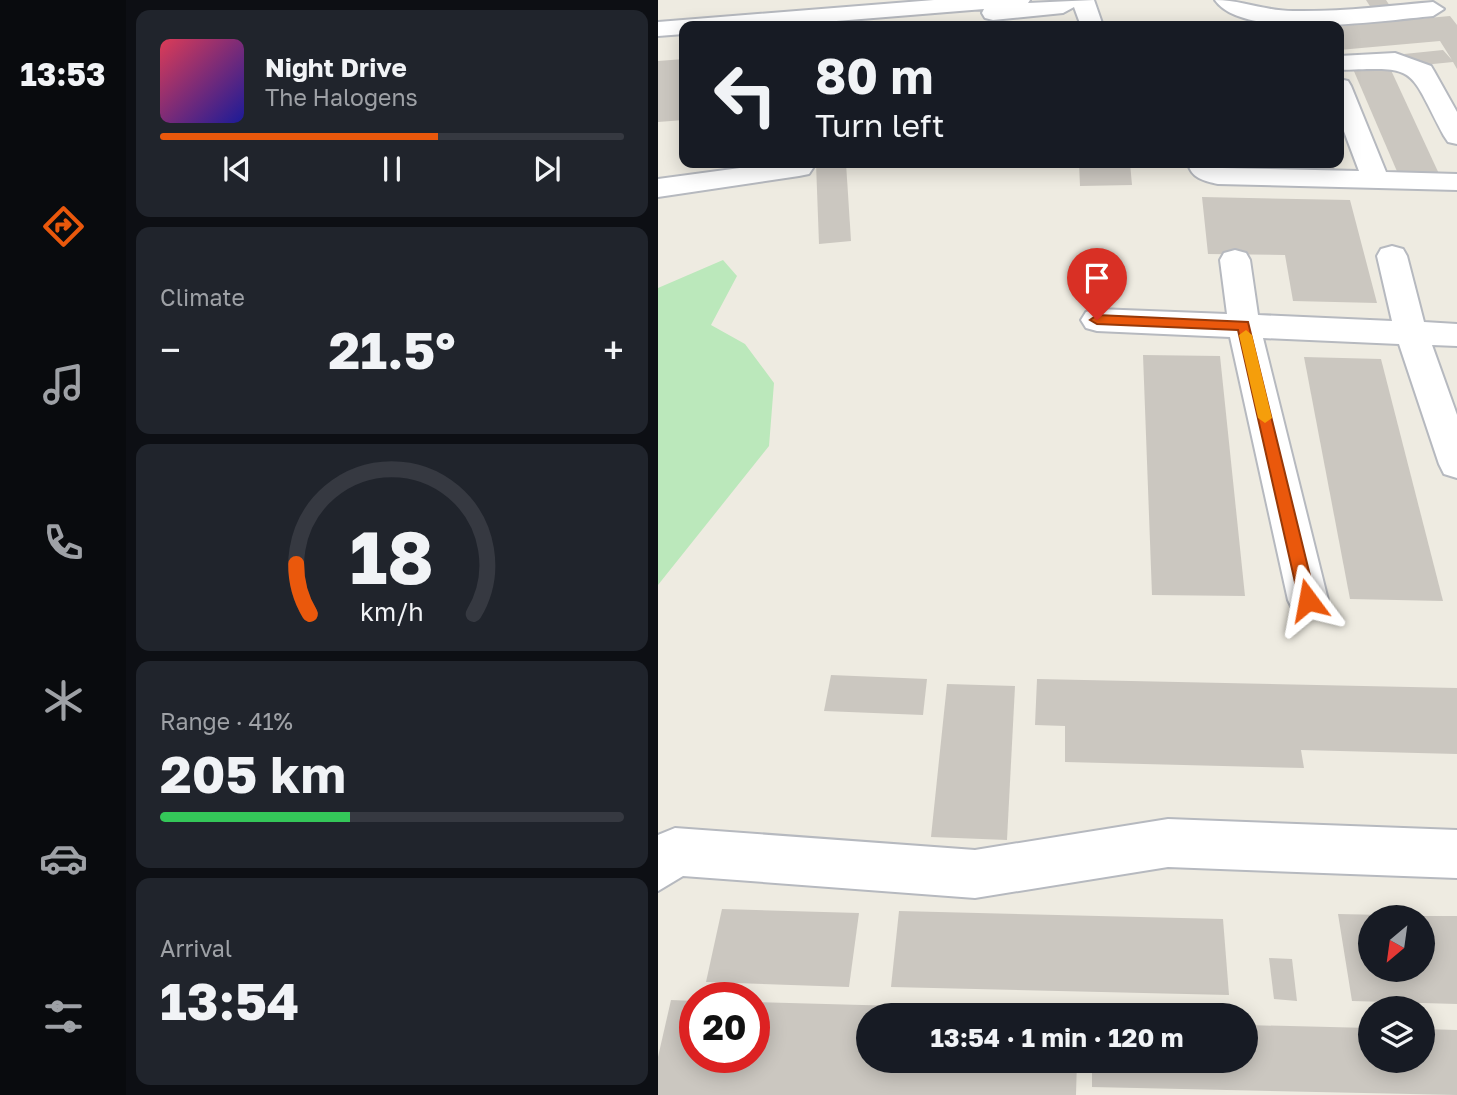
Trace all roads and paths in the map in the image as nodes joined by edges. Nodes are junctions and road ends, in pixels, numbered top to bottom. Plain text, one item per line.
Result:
1 (1019, 0) edge
2 (1069, 0) edge
3 (1083, 0) edge
4 (1226, 0) edge
5 (1433, 9) dead end
6 (921, 15) edge
7 (846, 21) edge
8 (1088, 21) edge
9 (679, 27) edge
10 (658, 29) edge
11 (1344, 63) edge
12 (1344, 99) edge
13 (1457, 136) edge
14 (799, 168) edge
15 (1202, 168) edge
16 (1285, 170) edge
17 (1376, 180) junction
18 (1457, 182) edge
19 (658, 188) edge
20 (1392, 256) dead end
21 (1234, 260) dead end
22 (1097, 320) dead end
23 (1244, 326) junction
24 (1411, 332) junction
25 (1457, 335) edge
26 (1457, 464) edge
27 (1308, 600) dead end
28 (1457, 854) edge
29 (658, 867) edge

1 - 6 street
2 - 6 street
3 - 8 street
4 - 5 street
6 - 7 street
9 - 10 street
11 - 13 street
12 - 17 street
14 - 19 street
15 - 16 street
16 - 17 street
17 - 18 street
20 - 24 street
21 - 23 street
22 - 23 street
23 - 24 street
23 - 27 street
24 - 25 street
24 - 26 street
28 - 29 street

